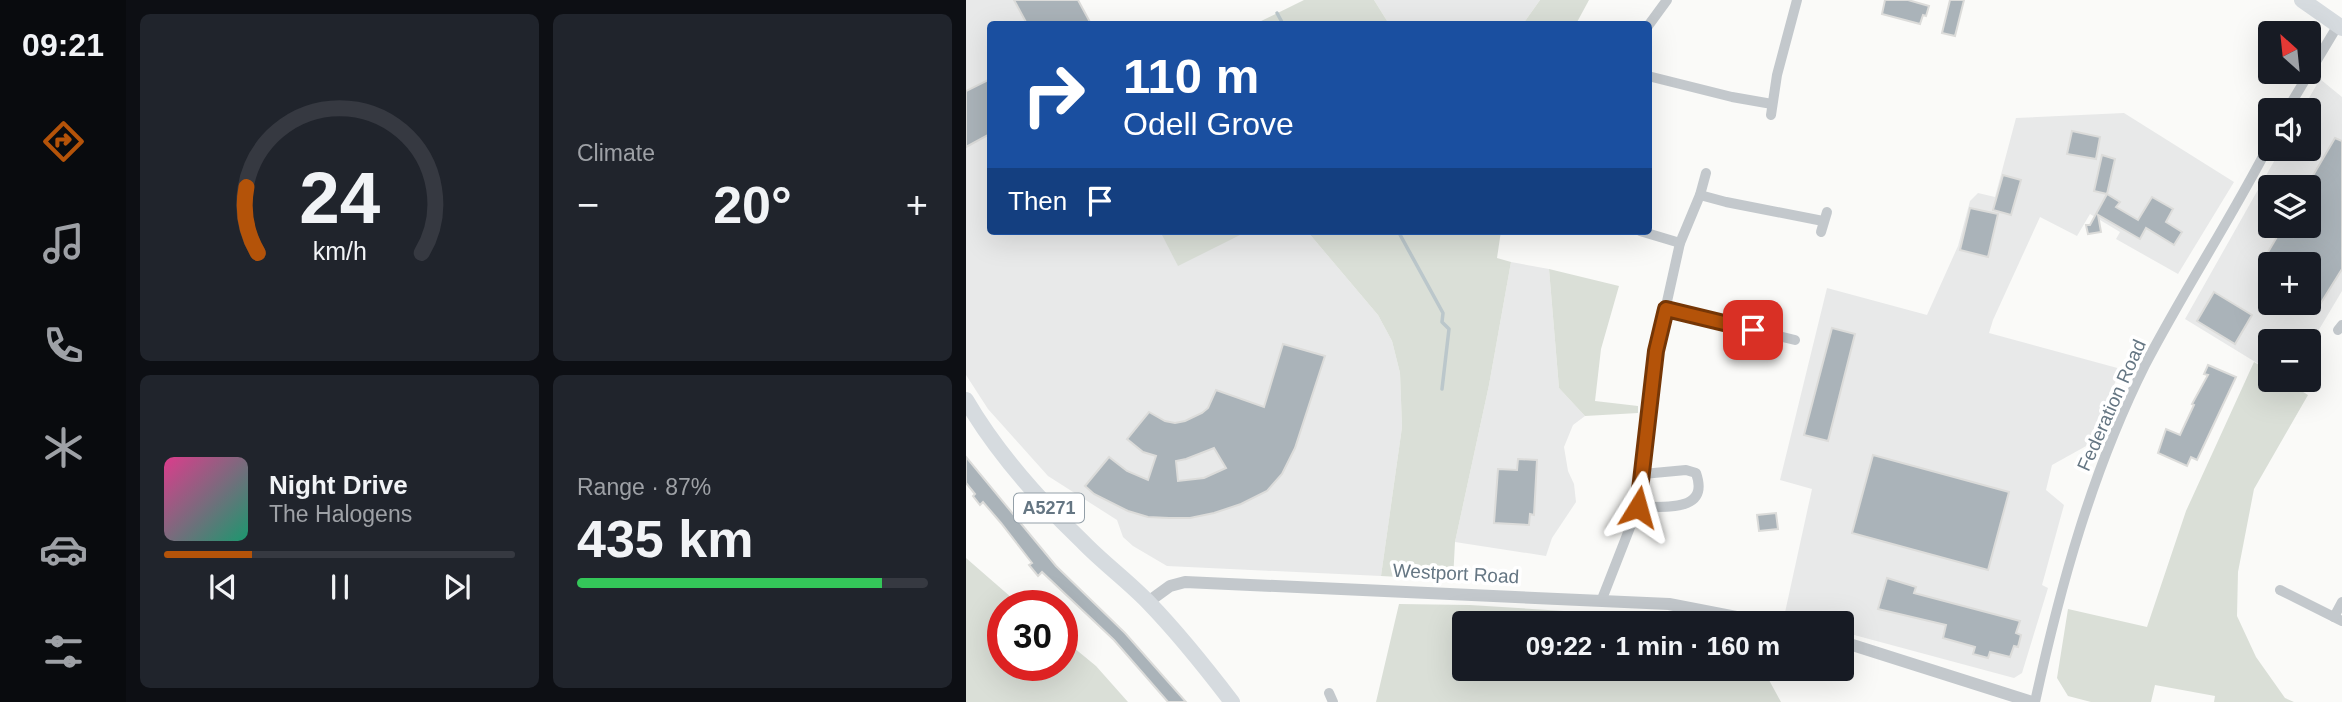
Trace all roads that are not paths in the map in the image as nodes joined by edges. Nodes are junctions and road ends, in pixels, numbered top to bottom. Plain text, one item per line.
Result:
1 (1667, 0) edge
2 (1797, 0) edge
3 (2306, 1) edge
4 (1652, 21) edge
5 (2340, 26) edge
6 (1652, 77) edge
7 (2295, 98) edge
8 (1772, 104) junction
9 (1771, 115) dead end
10 (2261, 161) edge
11 (1706, 173) dead end
12 (1700, 195) junction
13 (1824, 221) dead end
14 (1652, 235) edge
15 (1680, 243) junction
16 (1666, 309) junction
17 (1794, 340) dead end
18 (966, 400) edge
19 (1643, 474) junction
20 (1638, 507) junction
21 (2280, 590) dead end
22 (1602, 599) junction
23 (1149, 602) junction
24 (2342, 603) edge
25 (1705, 611) edge
26 (2338, 619) edge
27 (1854, 645) edge
28 (1233, 702) edge
29 (2034, 702) edge

1 - 4 street
2 - 8 street
3 - 5 main road
5 - 7 street
6 - 8 street
8 - 9 street
10 - 29 street, Federation Road
11 - 12 street
12 - 13 street
12 - 15 street
14 - 15 street
15 - 16 street
16 - 17 street
16 - 19 street
18 - 23 main road, A5271
19 - 20 street
19 - 20 street
20 - 22 street
21 - 26 street
22 - 23 street, Westport Road
22 - 25 street, Westport Road
23 - 28 main road, A5271
24 - 26 street
27 - 29 street

